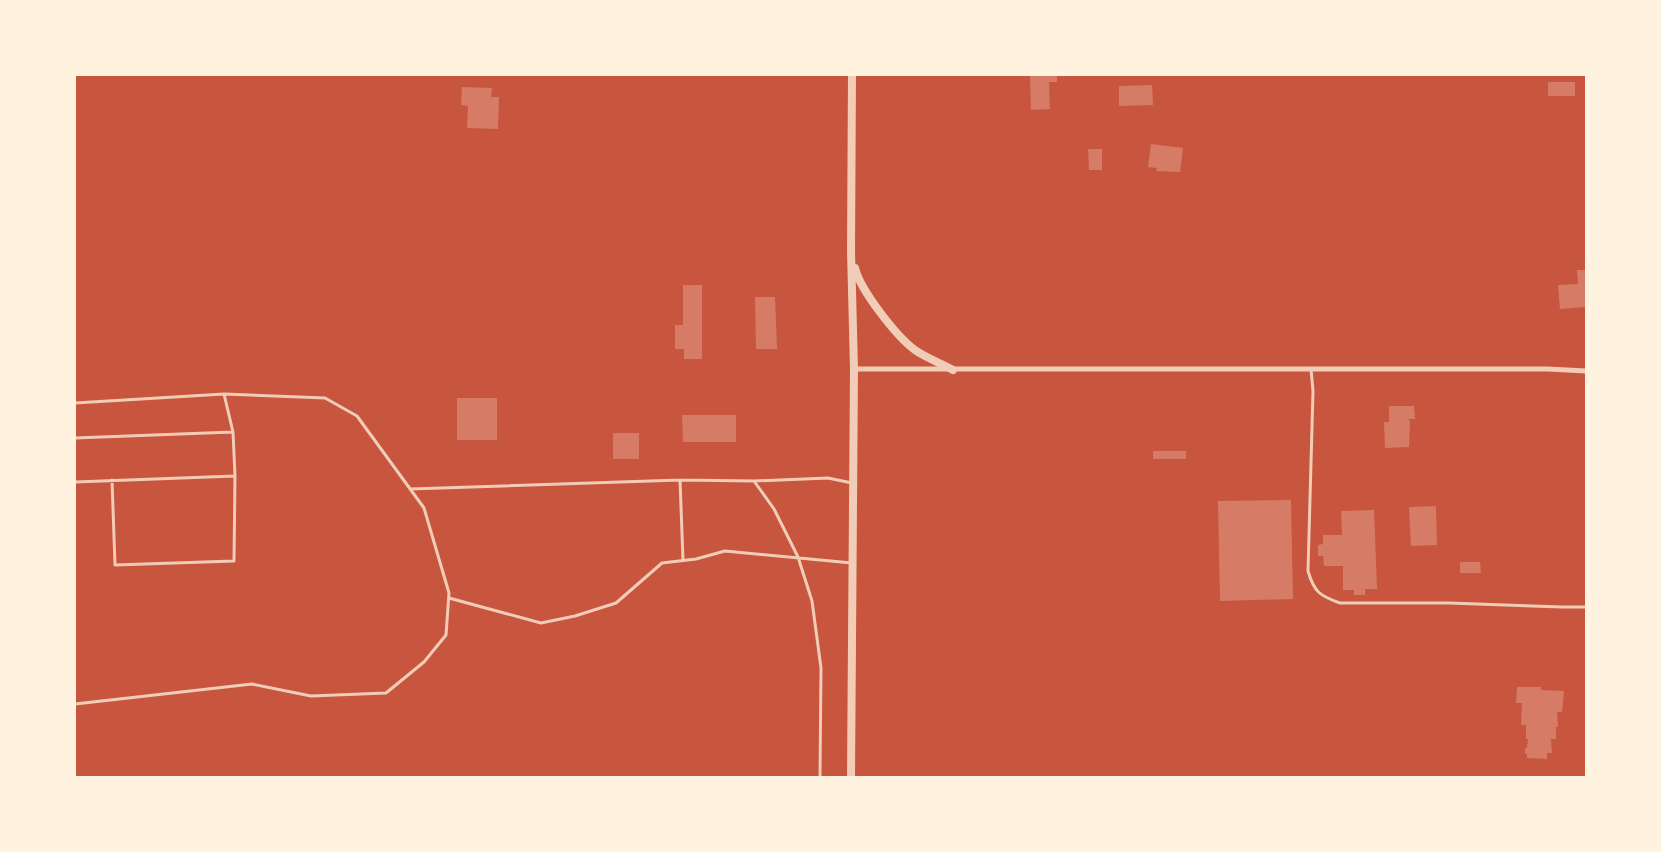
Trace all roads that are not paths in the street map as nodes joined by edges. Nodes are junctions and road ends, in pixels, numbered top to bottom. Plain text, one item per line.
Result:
1 (852, 75) edge
2 (851, 251) junction
3 (854, 369) junction
4 (1311, 369) junction
5 (953, 370) junction
6 (1586, 372) edge
7 (224, 394) junction
8 (75, 403) edge
9 (233, 432) junction
10 (75, 438) edge
11 (235, 476) junction
12 (112, 480) junction
13 (680, 480) junction
14 (754, 481) junction
15 (75, 482) edge
16 (853, 483) junction
17 (410, 489) junction
18 (798, 557) junction
19 (683, 560) junction
20 (852, 562) junction
21 (449, 598) junction
22 (1586, 606) edge
23 (75, 704) edge
24 (820, 777) edge
25 (850, 777) edge

1 - 2 street
2 - 3 street
2 - 5 street
3 - 5 street
3 - 16 street
4 - 5 street
4 - 6 street
4 - 22 lane
7 - 8 lane
7 - 9 lane
7 - 17 lane
9 - 10 lane
9 - 11 lane
11 - 12 lane
11 - 12 lane
12 - 15 lane
13 - 14 lane
13 - 17 lane
13 - 19 lane
14 - 16 lane
14 - 18 lane
16 - 20 street
17 - 21 lane
18 - 19 lane
18 - 20 lane
18 - 24 lane
19 - 21 lane
20 - 25 street
21 - 23 lane

